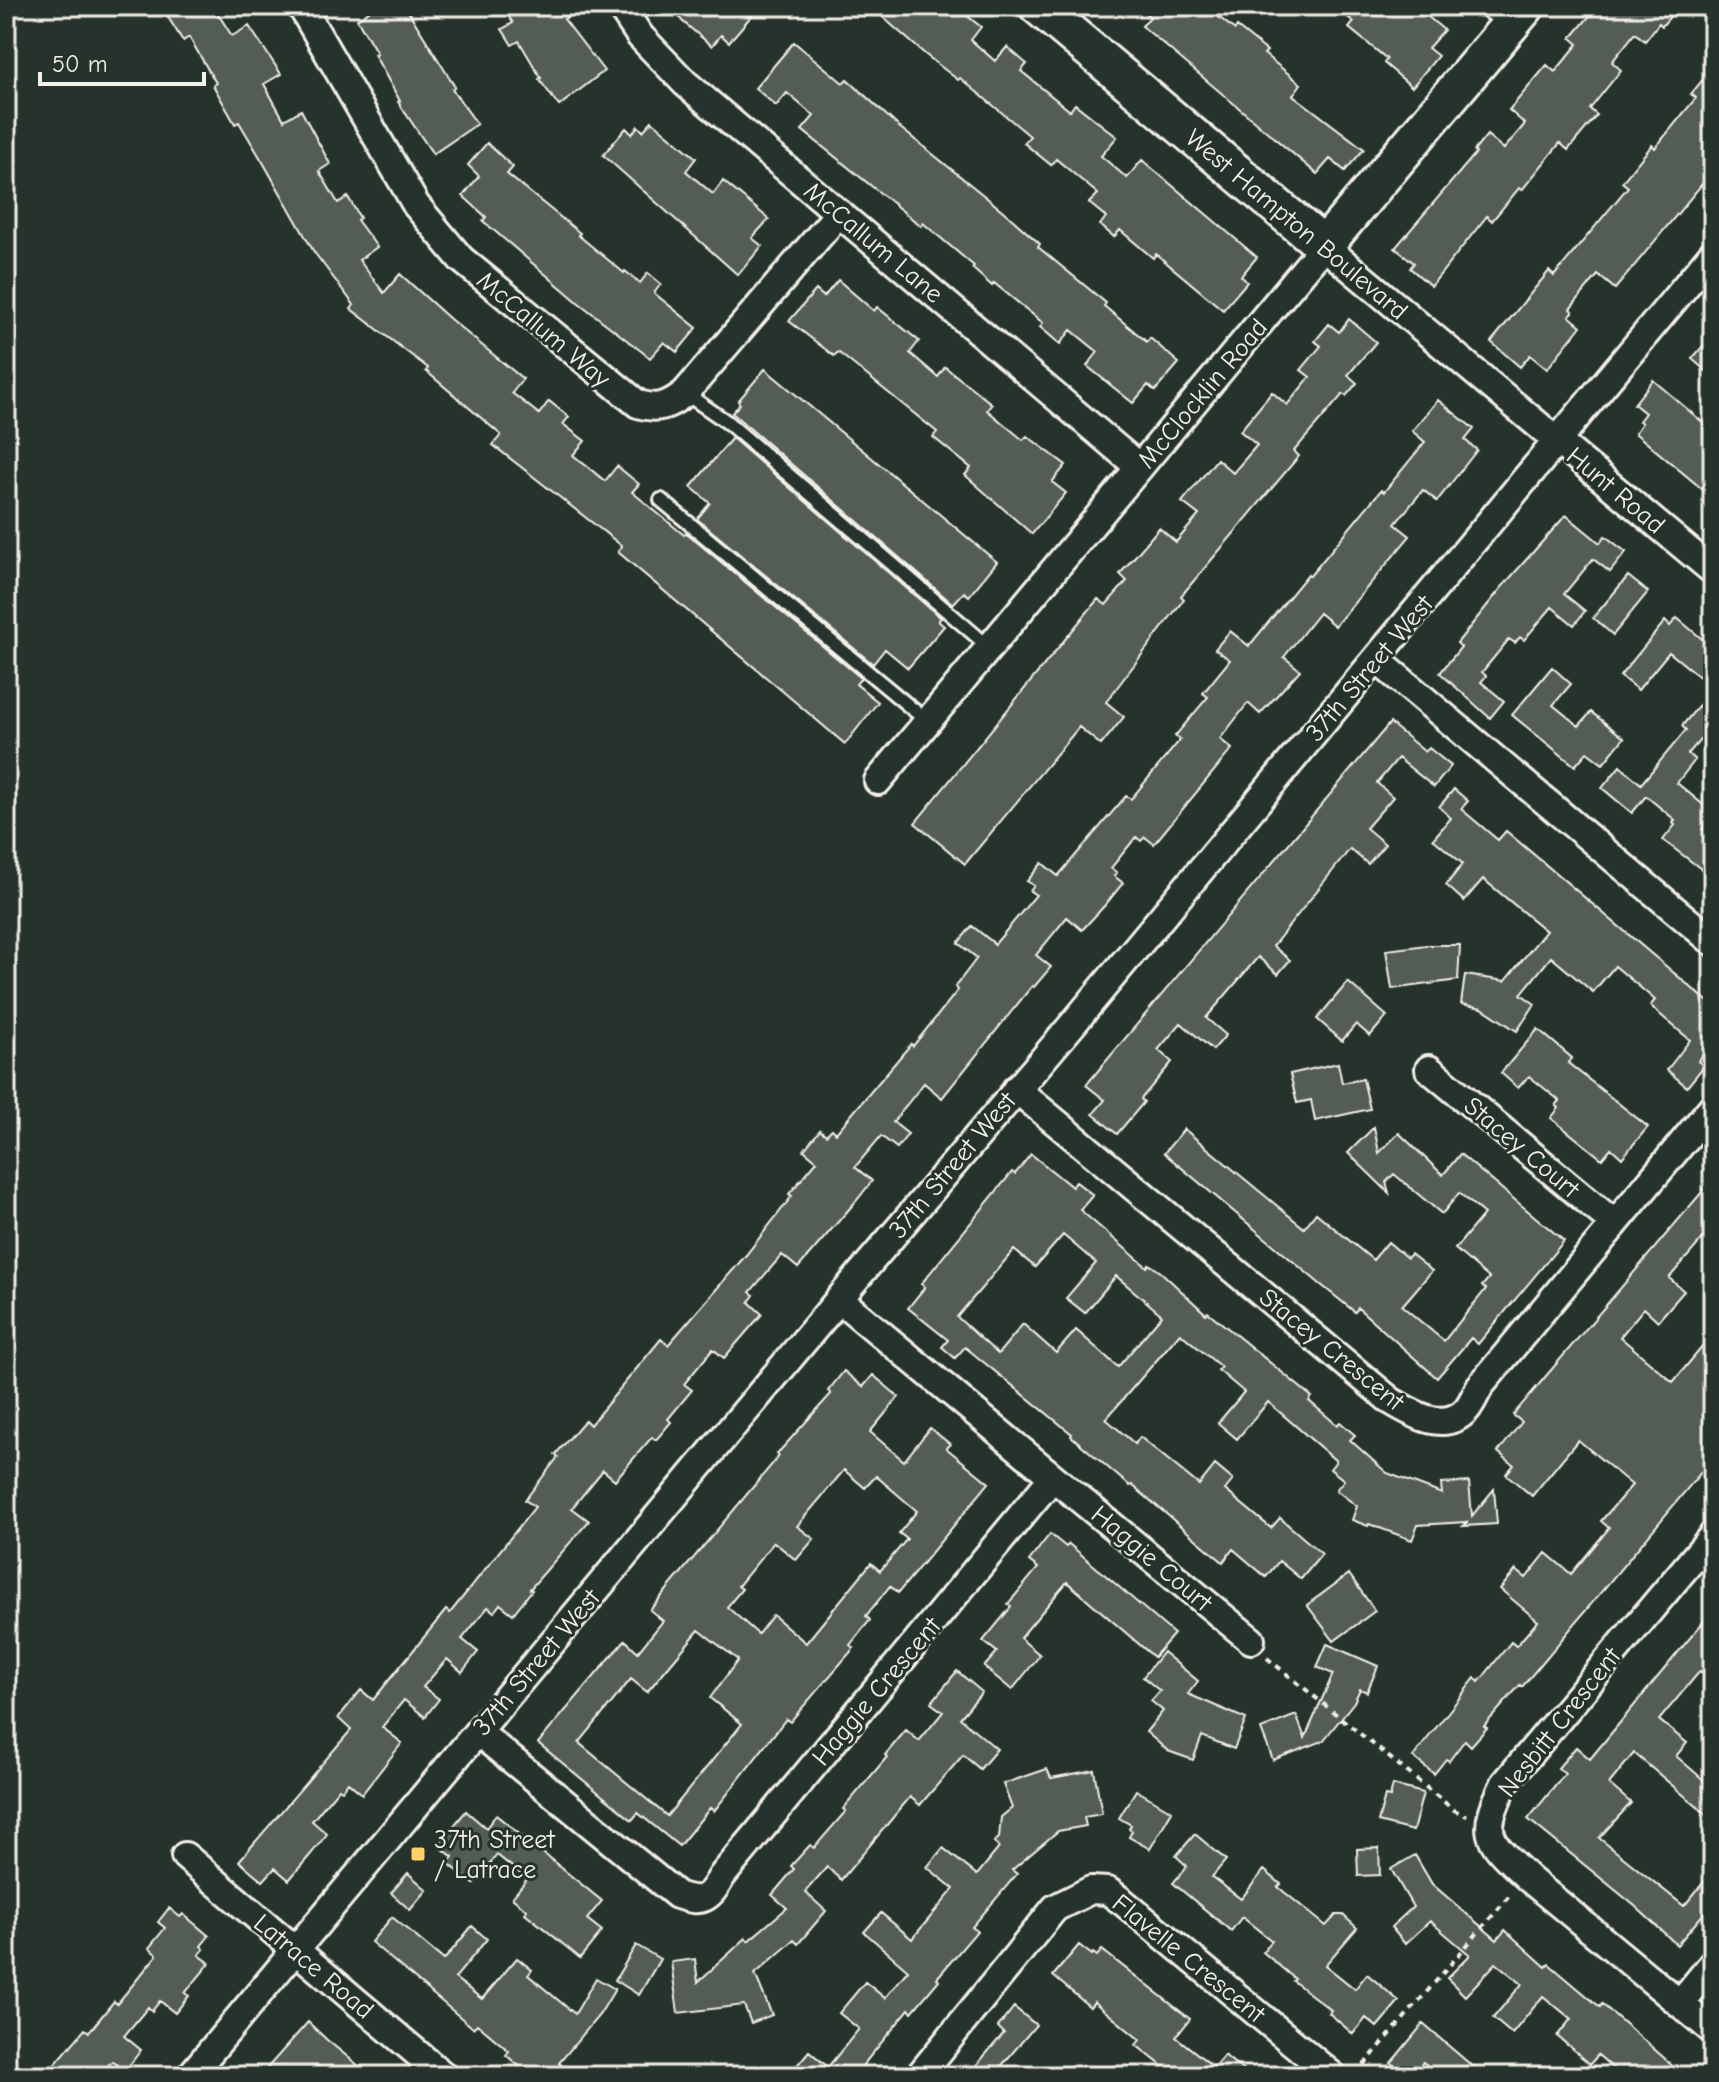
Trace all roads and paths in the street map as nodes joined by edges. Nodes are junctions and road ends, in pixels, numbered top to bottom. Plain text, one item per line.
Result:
1 (301, 6) edge
2 (620, 6) edge
3 (1038, 6) edge
4 (1511, 11) edge
5 (839, 213) junction
6 (1324, 246) junction
7 (1713, 253) edge
8 (685, 393) junction
9 (1556, 441) junction
10 (1139, 467) junction
11 (661, 500) dead end
12 (1713, 571) edge
13 (989, 647) junction
14 (1376, 659) junction
15 (927, 721) junction
16 (878, 781) dead end
17 (1713, 942) edge
18 (1429, 1069) dead end
19 (1016, 1089) junction
20 (1713, 1106) edge
21 (1615, 1224) junction
22 (839, 1299) junction
23 (1053, 1477) junction
24 (1713, 1535) edge
25 (1251, 1640) dead end
26 (1283, 1670) dead end
27 (478, 1732) junction
28 (1454, 1810) dead end
29 (185, 1856) dead end
30 (1513, 1892) dead end
31 (295, 1950) junction
32 (1713, 1963) edge
33 (1680, 2003) junction
34 (1713, 2031) edge
35 (1345, 2074) edge
36 (190, 2076) edge
37 (444, 2076) edge
38 (919, 2076) edge

1 - 8 street, McCallum Way
2 - 5 street, McCallum Lane
3 - 6 street, West Hampton Boulevard
4 - 6 street, McClocklin Road
5 - 8 street, McCallum Way
5 - 10 street, McCallum Lane
6 - 9 street, West Hampton Boulevard
6 - 10 street, McClocklin Road
7 - 9 street, 37th Street West
8 - 13 lane
9 - 12 street, Hunt Road
9 - 14 street, 37th Street West
10 - 13 street, McClocklin Road
11 - 15 lane
13 - 15 street, McClocklin Road
14 - 17 street
14 - 19 street, 37th Street West
15 - 16 street, McClocklin Road
18 - 21 street, Stacey Court
19 - 21 street, Stacey Crescent
19 - 22 street, 37th Street West
20 - 21 street, Stacey Crescent
22 - 23 street
22 - 27 street, 37th Street West
23 - 25 street, Haggie Court
23 - 27 street, Haggie Crescent
24 - 33 street, Nesbitt Crescent
26 - 28 path
27 - 31 street, 37th Street West
29 - 31 street, Latrace Road
30 - 35 path
31 - 36 street, 37th Street West
31 - 37 street, Latrace Road
32 - 33 street
33 - 34 street, Nesbitt Crescent
35 - 38 street, Flavelle Crescent

